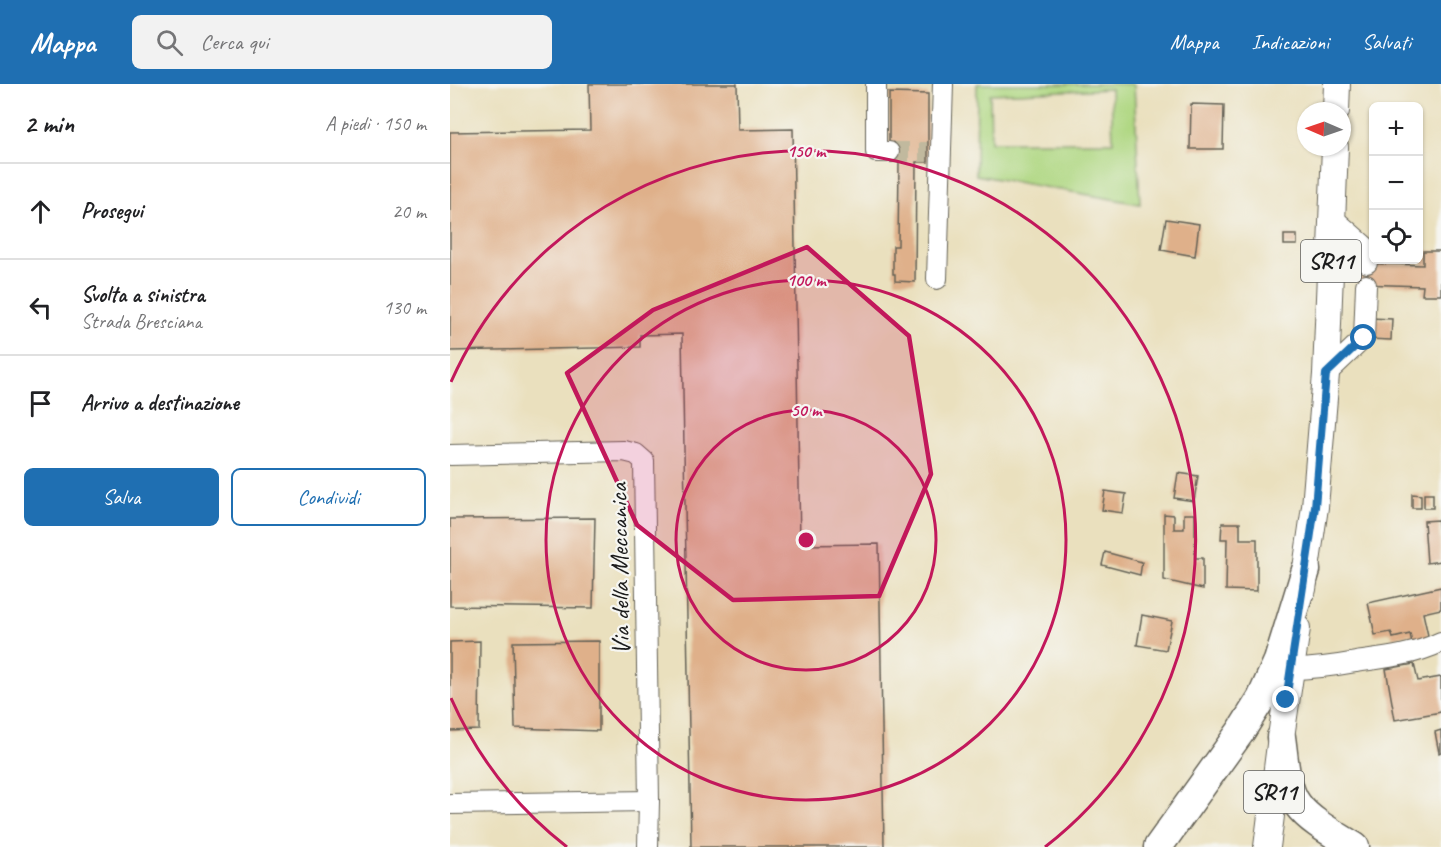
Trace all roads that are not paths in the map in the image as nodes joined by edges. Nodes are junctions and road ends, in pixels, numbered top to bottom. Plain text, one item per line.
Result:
1 (876, 84) edge
2 (942, 84) edge
3 (1337, 84) edge
4 (1336, 102) edge
5 (889, 152) dead end
6 (1335, 156) edge
7 (1333, 218) junction
8 (1367, 263) dead end
9 (937, 279) dead end
10 (1366, 285) dead end
11 (1326, 374) junction
12 (450, 455) edge
13 (1306, 570) junction
14 (1441, 642) edge
15 (1291, 669) junction
16 (1281, 737) junction
17 (648, 801) junction
18 (450, 804) edge
19 (648, 847) edge
20 (1158, 847) edge
21 (1268, 847) edge
22 (1355, 847) edge

1 - 5 street
2 - 9 street
3 - 4 main road
6 - 7 main road, SR11
7 - 8 street
7 - 11 main road, SR11
10 - 11 street
11 - 13 main road, SR11
12 - 17 street, Via della Meccanica
13 - 15 main road, SR11
13 - 20 highway
14 - 15 street
15 - 16 main road, SR11
16 - 21 main road, SR11
16 - 22 highway
17 - 18 street
17 - 19 street, Via della Meccanica

